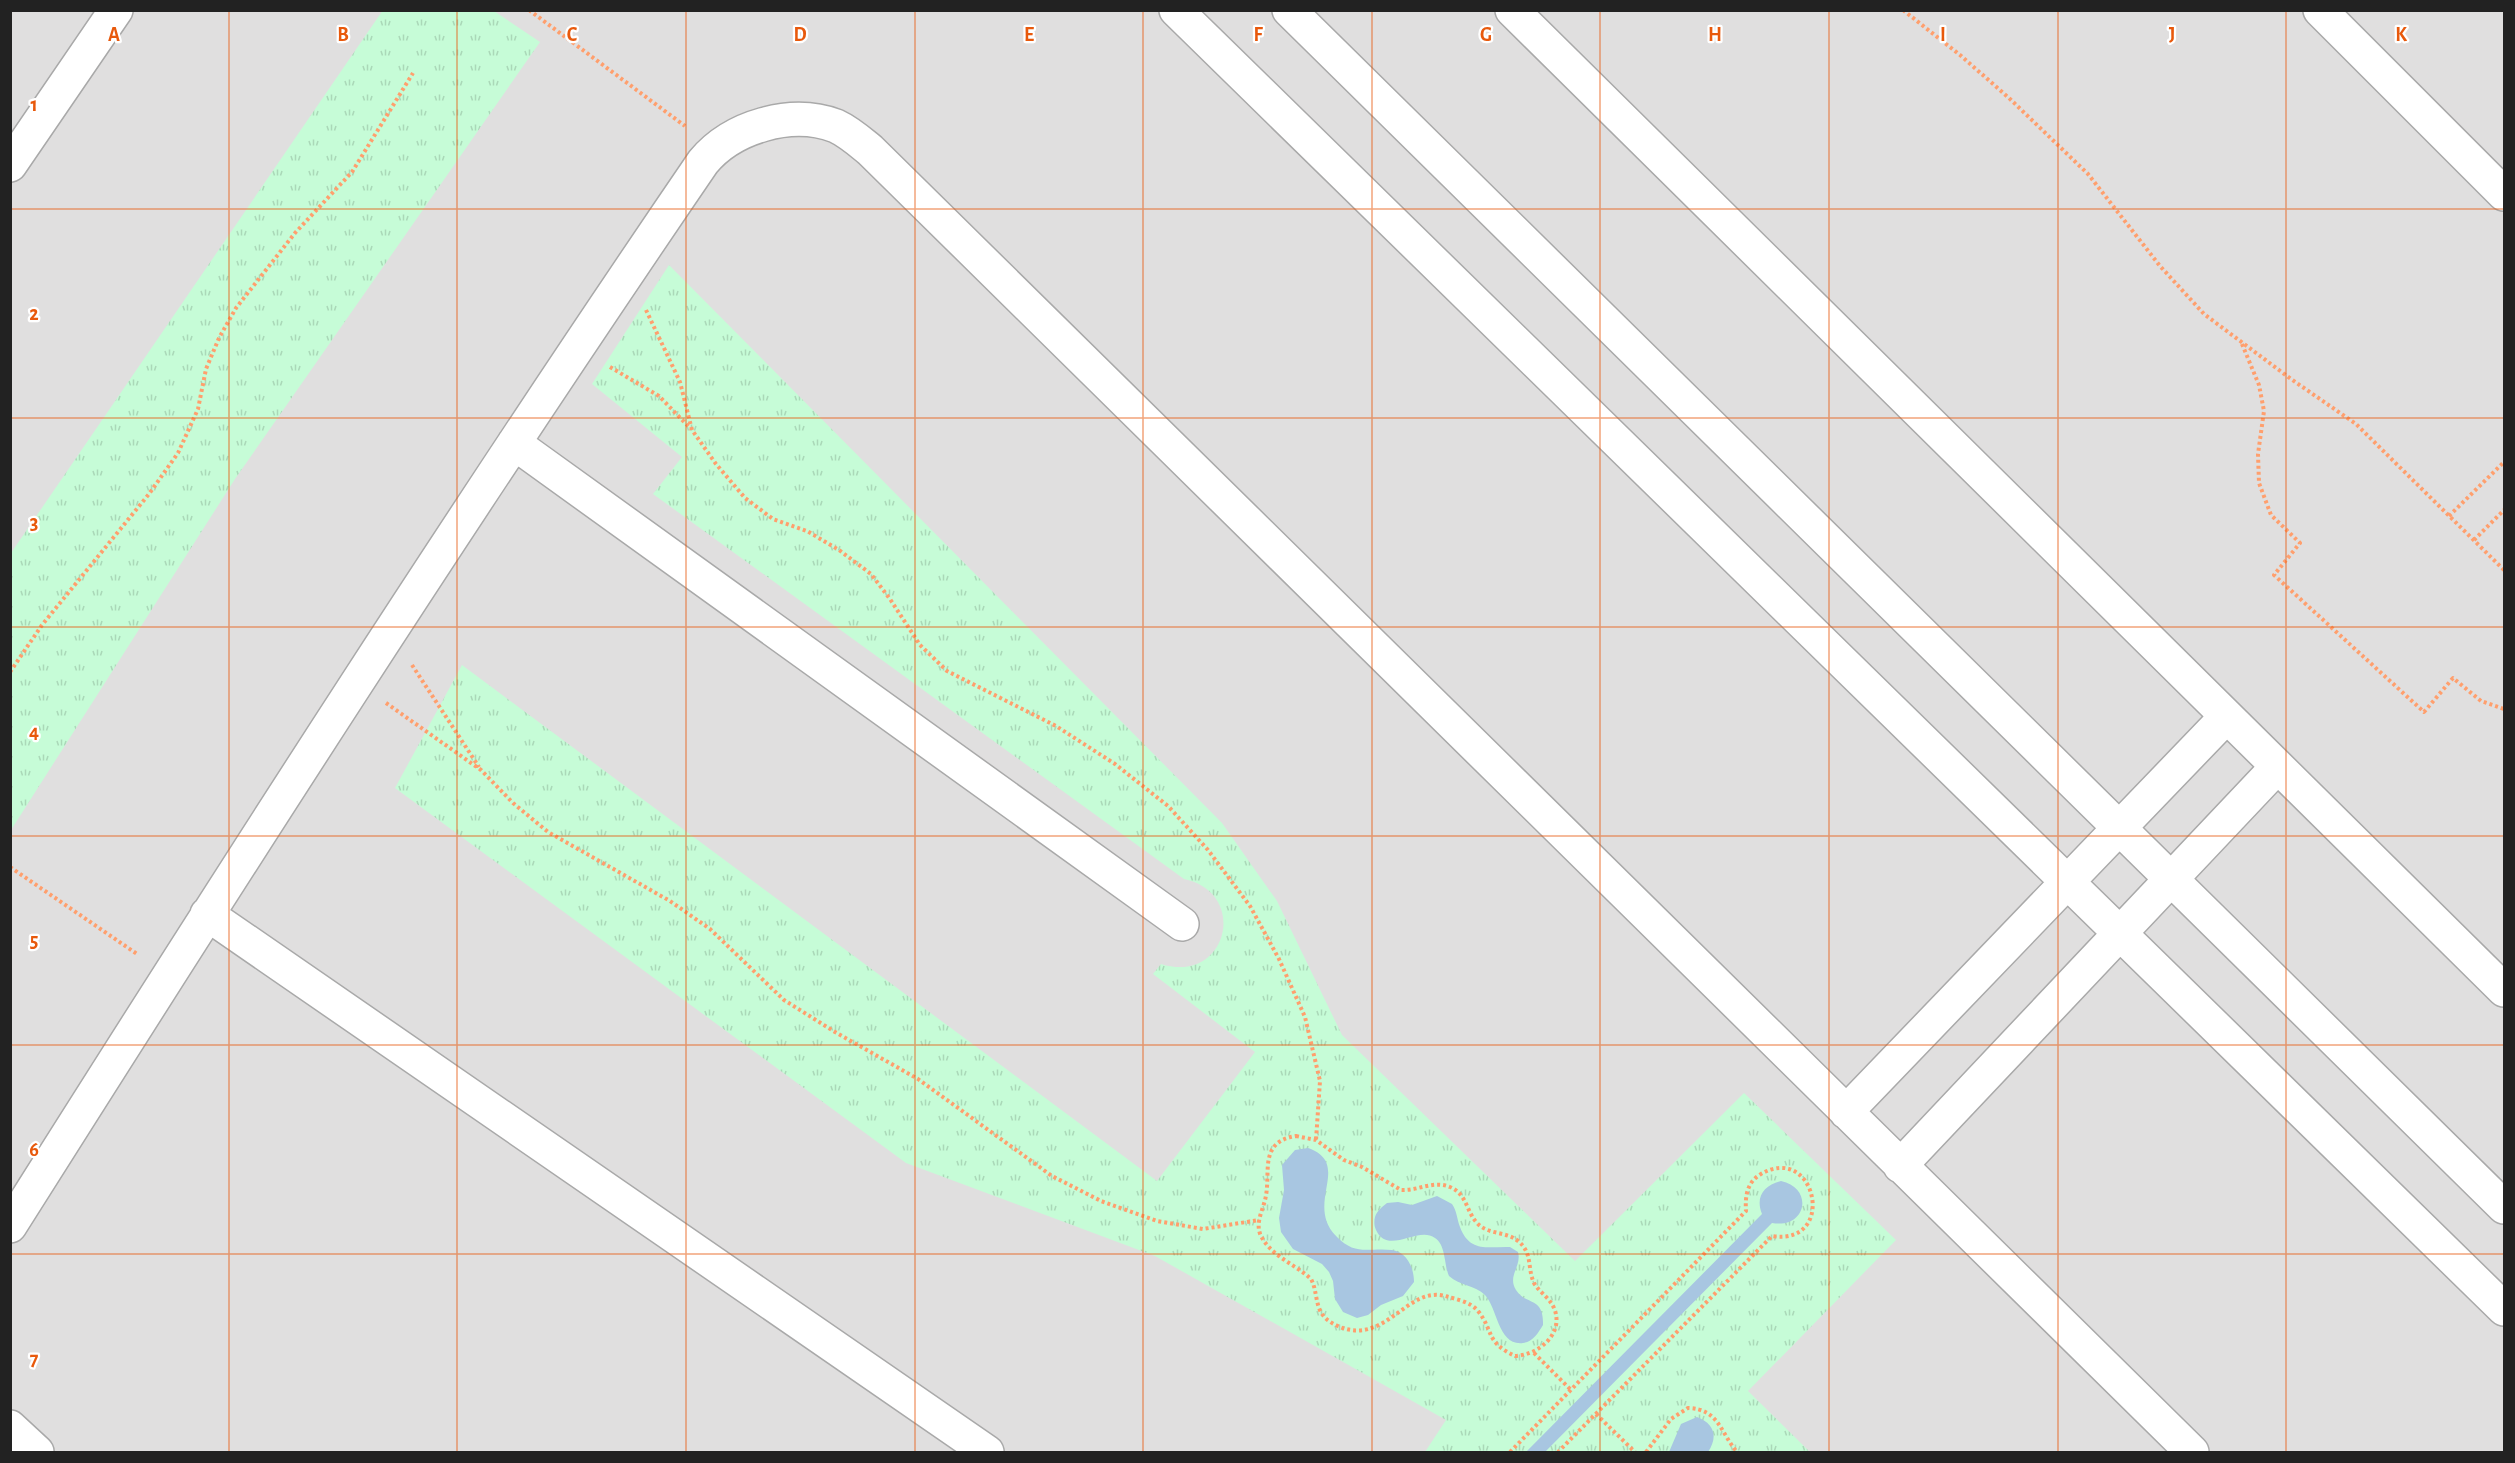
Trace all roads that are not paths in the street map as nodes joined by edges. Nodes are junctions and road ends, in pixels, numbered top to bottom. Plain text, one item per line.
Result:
1 (116, 10) edge
2 (1176, 10) edge
3 (1289, 10) edge
4 (1512, 10) edge
5 (2320, 10) edge
6 (10, 165) edge
7 (2505, 194) edge
8 (514, 443) junction
9 (2226, 717) junction
10 (2277, 767) junction
11 (2119, 828) junction
12 (2171, 879) junction
13 (2067, 881) junction
14 (207, 914) junction
15 (1182, 924) dead end
16 (2120, 933) junction
17 (2505, 990) edge
18 (1846, 1112) junction
19 (1900, 1167) junction
20 (2505, 1207) edge
21 (10, 1226) edge
22 (2505, 1309) edge
23 (10, 1427) edge
24 (37, 1452) edge
25 (987, 1452) edge
26 (2192, 1452) edge

1 - 6 street
2 - 13 street
3 - 11 street
4 - 9 street
5 - 7 street
8 - 14 street
8 - 15 street
8 - 18 street
9 - 10 street
9 - 11 street
10 - 12 street
10 - 17 street
11 - 12 street
11 - 13 street
12 - 16 street
12 - 20 street
13 - 16 street
13 - 18 street
14 - 21 street
14 - 25 street
16 - 19 street
16 - 22 street
18 - 19 street
19 - 26 street
23 - 24 street

